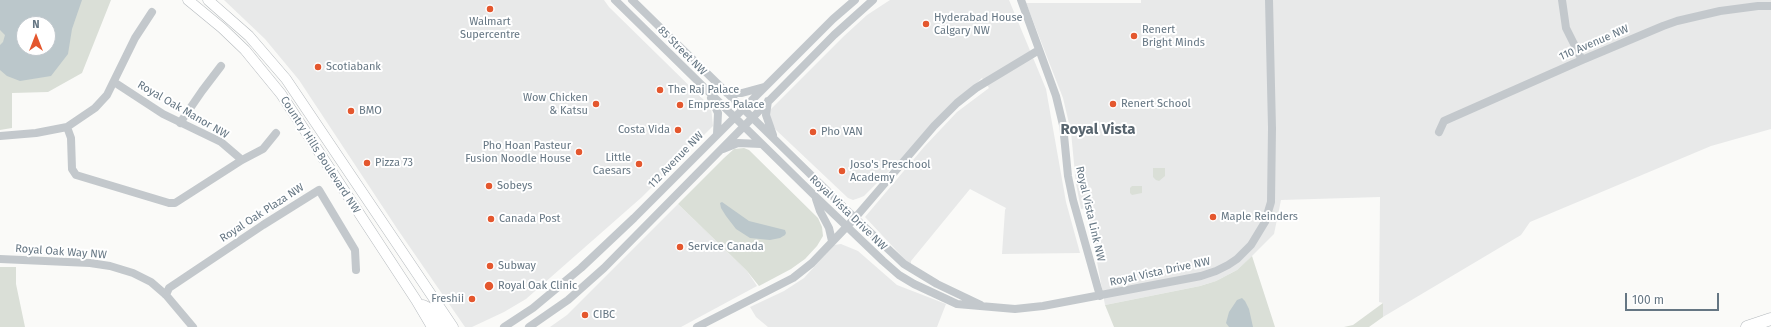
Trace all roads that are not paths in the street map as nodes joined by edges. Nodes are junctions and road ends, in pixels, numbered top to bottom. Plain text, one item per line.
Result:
1 (188, 0) edge
2 (208, 0) edge
3 (615, 0) edge
4 (632, 0) edge
5 (855, 0) edge
6 (873, 0) edge
7 (1021, 0) edge
8 (1269, 0) edge
9 (1562, 0) edge
10 (1771, 6) edge
11 (152, 12) dead end
12 (1039, 50) junction
13 (1582, 60) junction
14 (222, 66) dead end
15 (114, 82) junction
16 (765, 86) junction
17 (727, 93) junction
18 (711, 95) junction
19 (768, 101) junction
20 (744, 108) junction
21 (735, 117) junction
22 (752, 117) junction
23 (180, 123) junction
24 (744, 126) junction
25 (66, 127) junction
26 (1439, 132) dead end
27 (276, 133) dead end
28 (717, 134) junction
29 (0, 136) edge
30 (775, 139) junction
31 (761, 144) junction
32 (719, 151) junction
33 (242, 160) junction
34 (816, 197) junction
35 (855, 218) junction
36 (846, 226) junction
37 (832, 241) junction
38 (0, 259) edge
39 (356, 270) dead end
40 (166, 295) junction
41 (1100, 296) junction
42 (416, 300) junction
43 (984, 306) junction
44 (1771, 319) edge
45 (193, 327) edge
46 (432, 327) edge
47 (442, 327) edge
48 (453, 327) edge
49 (504, 327) edge
50 (529, 327) edge
51 (697, 327) edge
52 (1747, 327) edge

1 - 42 main road, Country Hills Boulevard NW
2 - 48 main road, Country Hills Boulevard NW
3 - 18 street, 85 Street NW
4 - 17 street, 85 Street NW
5 - 16 street, 112 Avenue NW
6 - 19 street
7 - 12 street, Royal Vista Link NW
8 - 41 street, Royal Vista Drive NW
9 - 13 street
10 - 13 street, 110 Avenue NW
11 - 15 street
12 - 35 street
12 - 41 street, Royal Vista Link NW
13 - 26 street, 110 Avenue NW
14 - 23 street
15 - 23 street, Royal Oak Manor NW
15 - 25 street
16 - 17 street
16 - 20 street, 112 Avenue NW
17 - 20 street, 85 Street NW
18 - 21 street, 85 Street NW
18 - 28 street
19 - 22 street
19 - 30 street
20 - 21 street, 112 Avenue NW
20 - 22 street, Royal Vista Drive NW
21 - 24 street, Royal Vista Drive NW
21 - 28 street, 112 Avenue NW
22 - 24 street
22 - 30 street, Royal Vista Drive NW
23 - 33 street, Royal Oak Manor NW
24 - 31 street, Royal Vista Drive NW
24 - 32 street
25 - 29 street
25 - 33 street
27 - 33 street
28 - 49 street, 112 Avenue NW
30 - 35 street, Royal Vista Drive NW
31 - 32 street
31 - 34 street, Royal Vista Drive NW
32 - 50 street
34 - 36 street, Royal Vista Drive NW
34 - 37 street
35 - 36 street
35 - 43 street, Royal Vista Drive NW
36 - 37 street
36 - 43 street, Royal Vista Drive NW
37 - 51 street
38 - 40 street, Royal Oak Way NW
39 - 40 street, Royal Oak Plaza NW
40 - 45 street, Royal Oak Way NW
41 - 43 street, Royal Vista Drive NW
42 - 46 main road, Country Hills Boulevard NW
42 - 47 main road
44 - 52 highway

